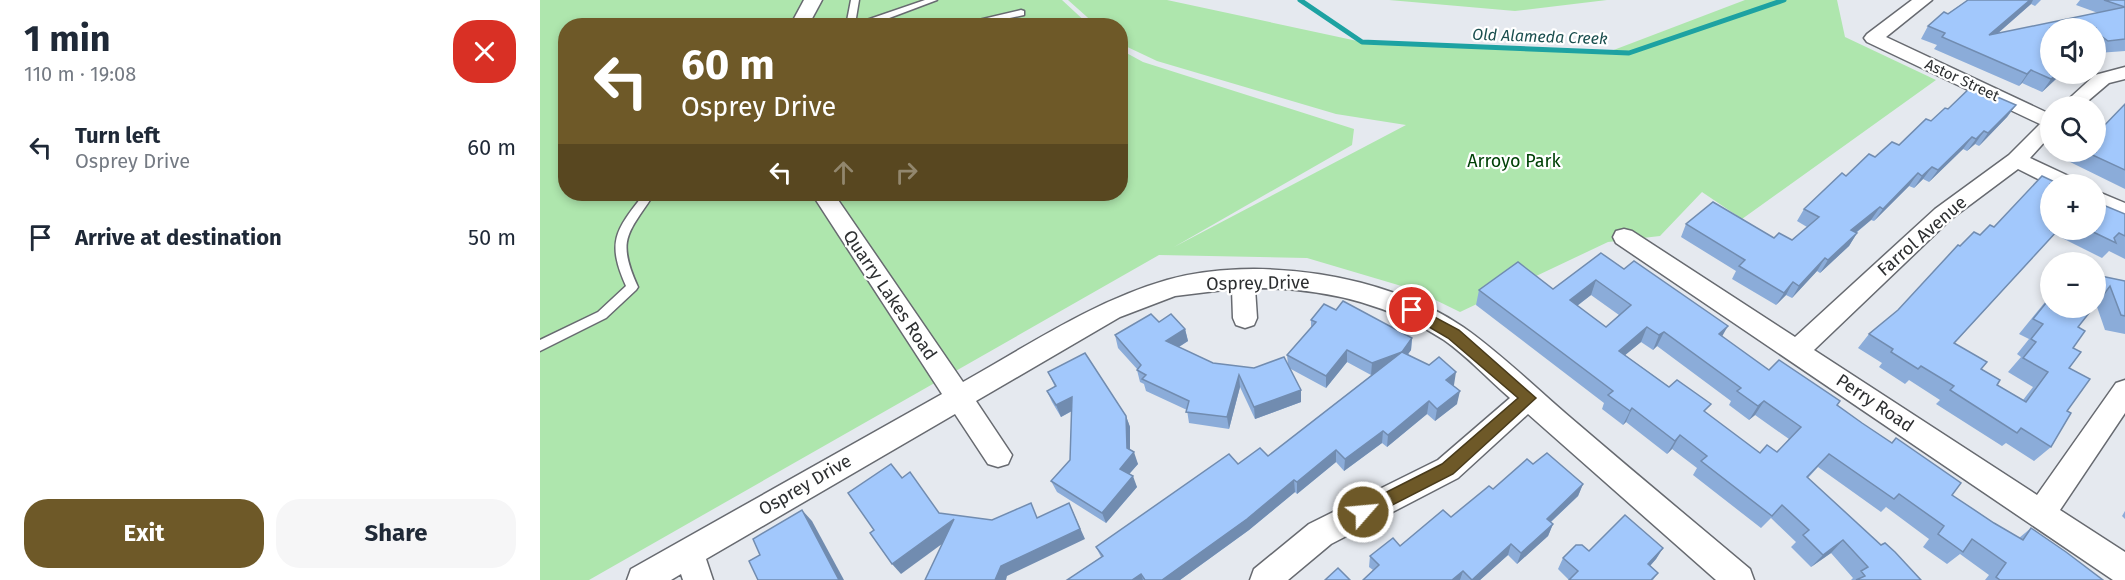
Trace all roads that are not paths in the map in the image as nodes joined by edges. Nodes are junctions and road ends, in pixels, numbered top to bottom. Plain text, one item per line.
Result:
1 (813, 0) edge
2 (855, 0) edge
3 (933, 0) edge
4 (1923, 0) edge
5 (1021, 13) dead end
6 (803, 18) edge
7 (852, 18) edge
8 (881, 18) edge
9 (996, 18) edge
10 (2125, 72) edge
11 (2082, 96) edge
12 (2040, 118) edge
13 (2040, 134) edge
14 (2016, 160) junction
15 (2046, 174) edge
16 (644, 201) edge
17 (828, 201) edge
18 (2106, 203) edge
19 (2125, 212) edge
20 (1624, 237) dead end
21 (1243, 279) junction
22 (1245, 318) dead end
23 (540, 346) edge
24 (1797, 351) junction
25 (2125, 391) edge
26 (959, 396) junction
27 (1529, 398) junction
28 (999, 455) dead end
29 (2041, 514) junction
30 (693, 567) edge
31 (2125, 570) edge
32 (1735, 578) edge
33 (642, 580) edge
34 (1265, 580) edge

1 - 6 street
2 - 7 lane
3 - 8 lane
4 - 12 street, Astor Street
5 - 9 lane
10 - 11 street
13 - 14 street, Farrol Avenue
14 - 15 street
14 - 24 street, Farrol Avenue
16 - 23 lane
17 - 26 street, Quarry Lakes Road
18 - 19 street
20 - 24 street, Perry Road
21 - 22 street
21 - 26 street, Osprey Drive
21 - 27 street, Osprey Drive
24 - 29 street, Perry Road
25 - 29 street
26 - 28 street, Quarry Lakes Road
26 - 30 street, Osprey Drive
27 - 32 street, Osprey Drive
27 - 34 street
29 - 31 street, Perry Road
30 - 33 street, Osprey Drive

